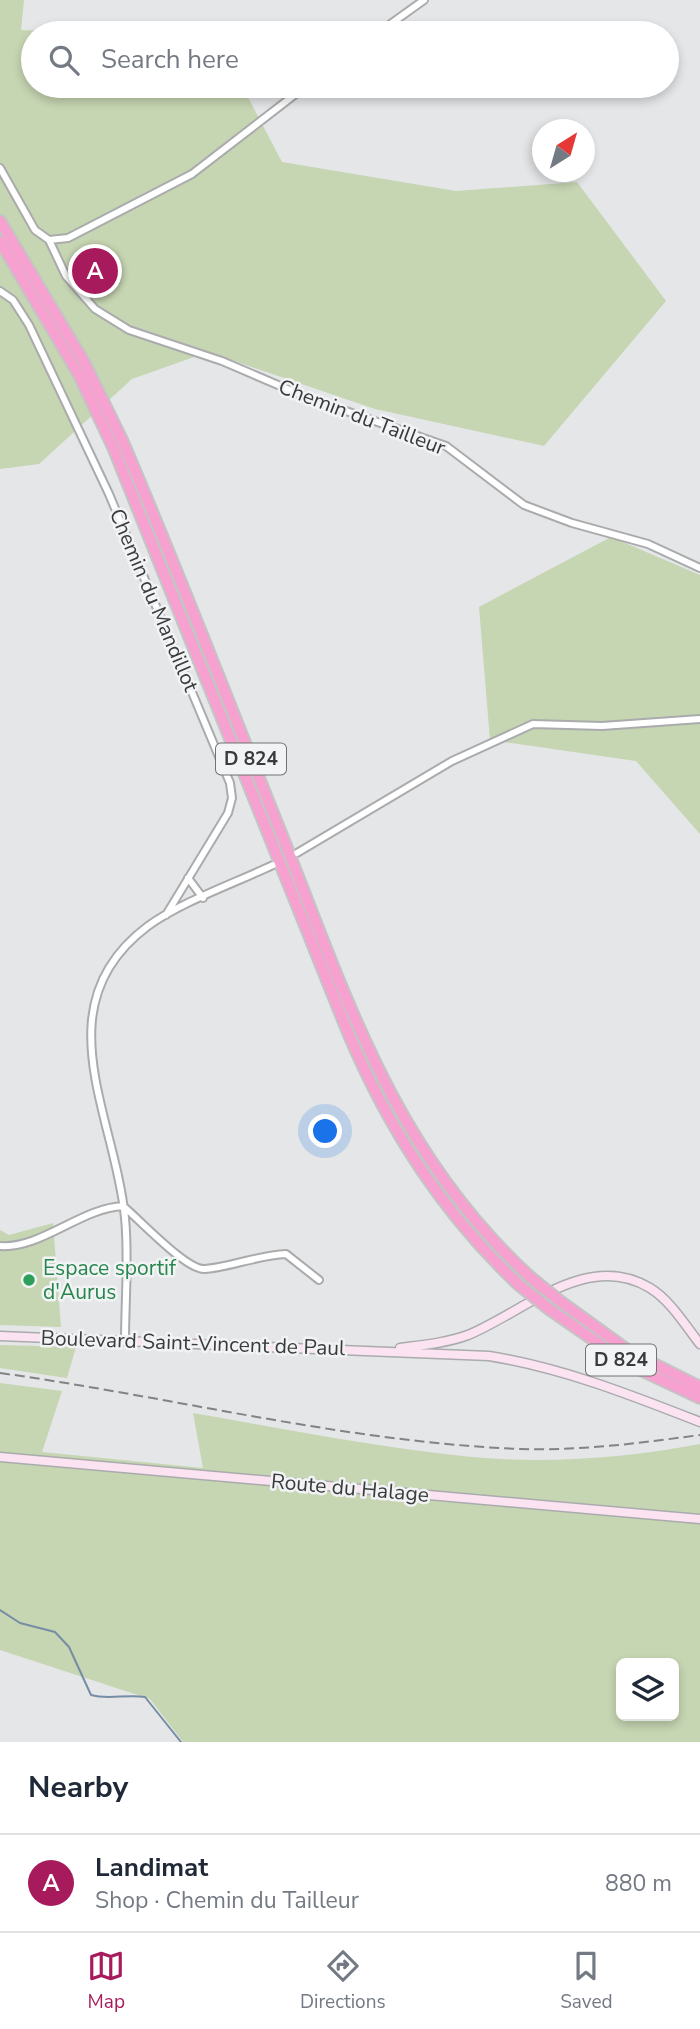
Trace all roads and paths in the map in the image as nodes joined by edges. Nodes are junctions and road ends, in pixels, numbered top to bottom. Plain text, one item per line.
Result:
1 (424, 0) edge
2 (395, 21) edge
3 (290, 98) edge
4 (0, 168) edge
5 (0, 221) edge
6 (49, 240) junction
7 (0, 241) edge
8 (0, 291) edge
9 (700, 568) edge
10 (700, 719) edge
11 (297, 853) dead end
12 (273, 865) dead end
13 (188, 878) junction
14 (203, 898) junction
15 (166, 915) junction
16 (123, 1206) junction
17 (0, 1246) edge
18 (319, 1280) dead end
19 (0, 1336) edge
20 (125, 1341) junction
21 (700, 1343) edge
22 (386, 1350) junction
23 (700, 1387) edge
24 (700, 1398) edge
25 (700, 1422) edge
26 (0, 1457) edge
27 (700, 1519) edge

1 - 2 street
3 - 6 street
4 - 6 street, Chemin du Tailleur
5 - 23 highway, D 824, bridge
6 - 9 street, Chemin du Tailleur
7 - 24 highway, D 824, bridge
8 - 13 street, Chemin du Mandillot
10 - 11 street
12 - 14 street
13 - 14 street
13 - 15 street, Chemin du Mandillot
14 - 15 street
15 - 16 street
16 - 17 street
16 - 18 street
16 - 20 street
19 - 20 main road, Boulevard Saint-Vincent de Paul
20 - 22 main road, Boulevard Saint-Vincent de Paul
21 - 22 main road
22 - 25 main road
26 - 27 main road, Route du Halage

